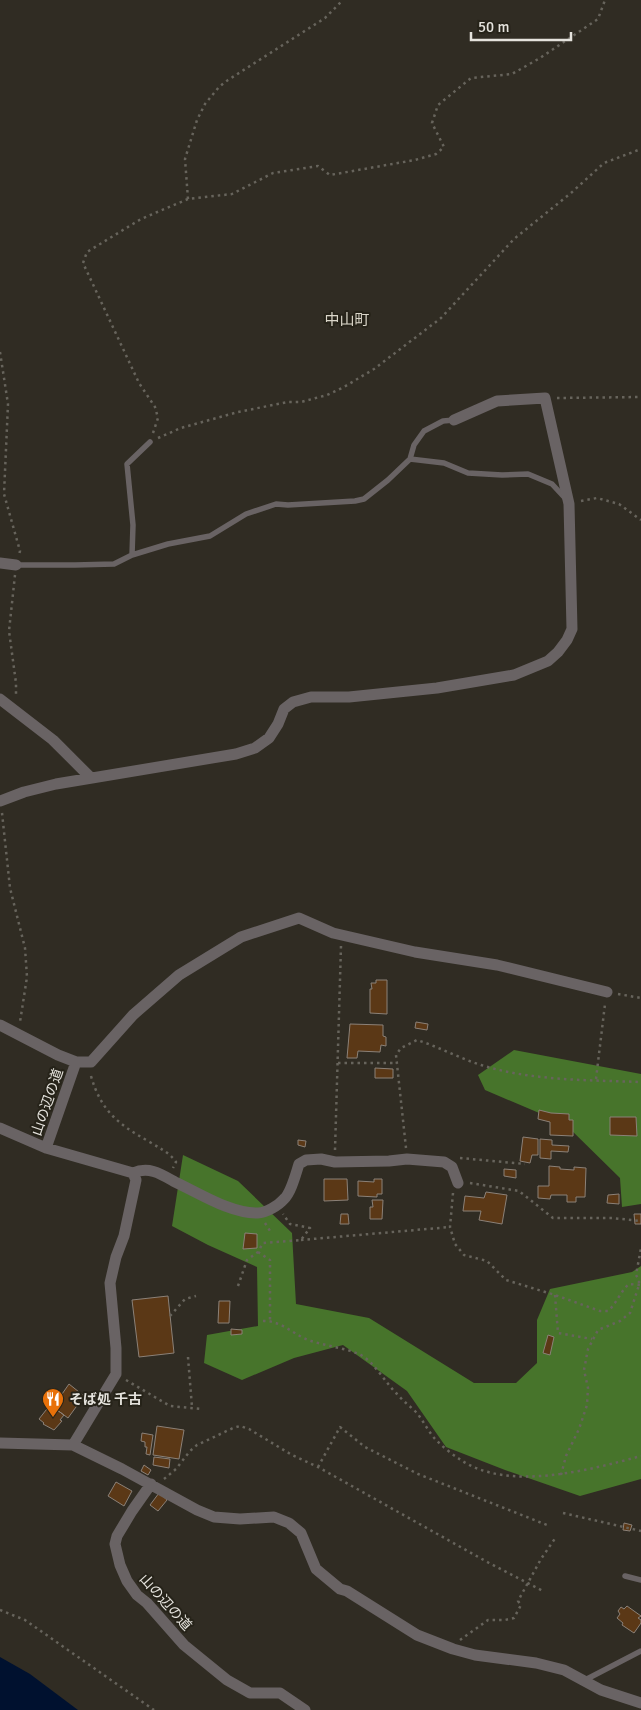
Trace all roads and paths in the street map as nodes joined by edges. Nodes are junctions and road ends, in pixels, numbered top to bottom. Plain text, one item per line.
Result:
1 (343, 0) edge
2 (605, 0) edge
3 (641, 149) edge
4 (188, 199) junction
5 (0, 352) edge
6 (641, 397) edge
7 (545, 398) junction
8 (454, 420) joint
9 (150, 442) junction
10 (410, 459) junction
11 (569, 504) junction
12 (641, 520) edge
13 (132, 555) junction
14 (0, 563) edge
15 (16, 565) junction
16 (0, 699) edge
17 (15, 710) junction
18 (91, 778) junction
19 (0, 801) edge
20 (342, 935) junction
21 (607, 992) junction
22 (641, 998) edge
23 (0, 1025) edge
24 (19, 1036) junction
25 (76, 1062) junction
26 (338, 1063) junction
27 (397, 1063) junction
28 (91, 1076) dead end
29 (596, 1079) junction
30 (641, 1082) edge
31 (0, 1128) edge
32 (46, 1148) junction
33 (408, 1159) junction
34 (335, 1162) junction
35 (444, 1162) junction
36 (525, 1164) dead end
37 (133, 1174) junction
38 (168, 1178) junction
39 (458, 1183) junction
40 (276, 1205) junction
41 (641, 1221) edge
42 (450, 1227) junction
43 (301, 1240) junction
44 (641, 1248) edge
45 (258, 1252) junction
46 (640, 1285) edge
47 (238, 1286) dead end
48 (555, 1295) junction
49 (196, 1296) dead end
50 (170, 1316) dead end
51 (263, 1321) dead end
52 (270, 1321) junction
53 (592, 1340) junction
54 (188, 1358) dead end
55 (116, 1374) junction
56 (192, 1407) junction
57 (202, 1409) dead end
58 (0, 1442) edge
59 (73, 1445) junction
60 (641, 1456) edge
61 (318, 1466) junction
62 (561, 1475) junction
63 (151, 1484) junction
64 (563, 1513) dead end
65 (547, 1525) dead end
66 (641, 1531) edge
67 (556, 1537) dead end
68 (626, 1576) dead end
69 (641, 1580) edge
70 (528, 1584) junction
71 (543, 1591) dead end
72 (0, 1610) edge
73 (453, 1649) junction
74 (641, 1651) edge
75 (585, 1680) junction
76 (641, 1703) edge
77 (154, 1710) edge
78 (305, 1710) edge

1 - 4 path
2 - 4 path
3 - 9 path
4 - 9 path
5 - 15 path
6 - 7 path
7 - 8 street
7 - 11 street
8 - 10 lane
9 - 13 lane
10 - 11 lane
10 - 13 lane
11 - 12 path
11 - 18 street
13 - 15 lane
14 - 15 street
15 - 17 path
16 - 17 street
17 - 18 street
18 - 19 street
19 - 24 path
20 - 21 street
20 - 25 street
20 - 26 path
21 - 22 path
21 - 29 path
23 - 24 street, 山の辺の道
24 - 25 street, 山の辺の道
25 - 32 street, 山の辺の道
26 - 27 path
26 - 34 path
27 - 29 path
27 - 33 path
28 - 38 path
29 - 30 path
31 - 32 street
32 - 37 street, 山の辺の道
33 - 34 street
33 - 35 street
34 - 40 street
35 - 36 path
35 - 39 street
37 - 38 street
37 - 55 street
38 - 40 street
39 - 41 path
39 - 42 path
40 - 43 path
42 - 43 path
42 - 48 path
43 - 45 path
44 - 46 path
45 - 47 path
45 - 52 path
46 - 48 path
46 - 53 path
48 - 53 path
49 - 50 path
51 - 52 path
52 - 62 path
53 - 62 path
54 - 56 path
55 - 56 path
55 - 59 street
56 - 57 path
58 - 59 street
59 - 63 street
60 - 62 path
61 - 63 path
61 - 65 path
61 - 70 path
63 - 73 street
63 - 78 street, 山の辺の道
64 - 66 path
67 - 70 path
68 - 69 lane
70 - 71 path
70 - 73 path
72 - 77 path
73 - 75 street
74 - 75 lane
75 - 76 street

